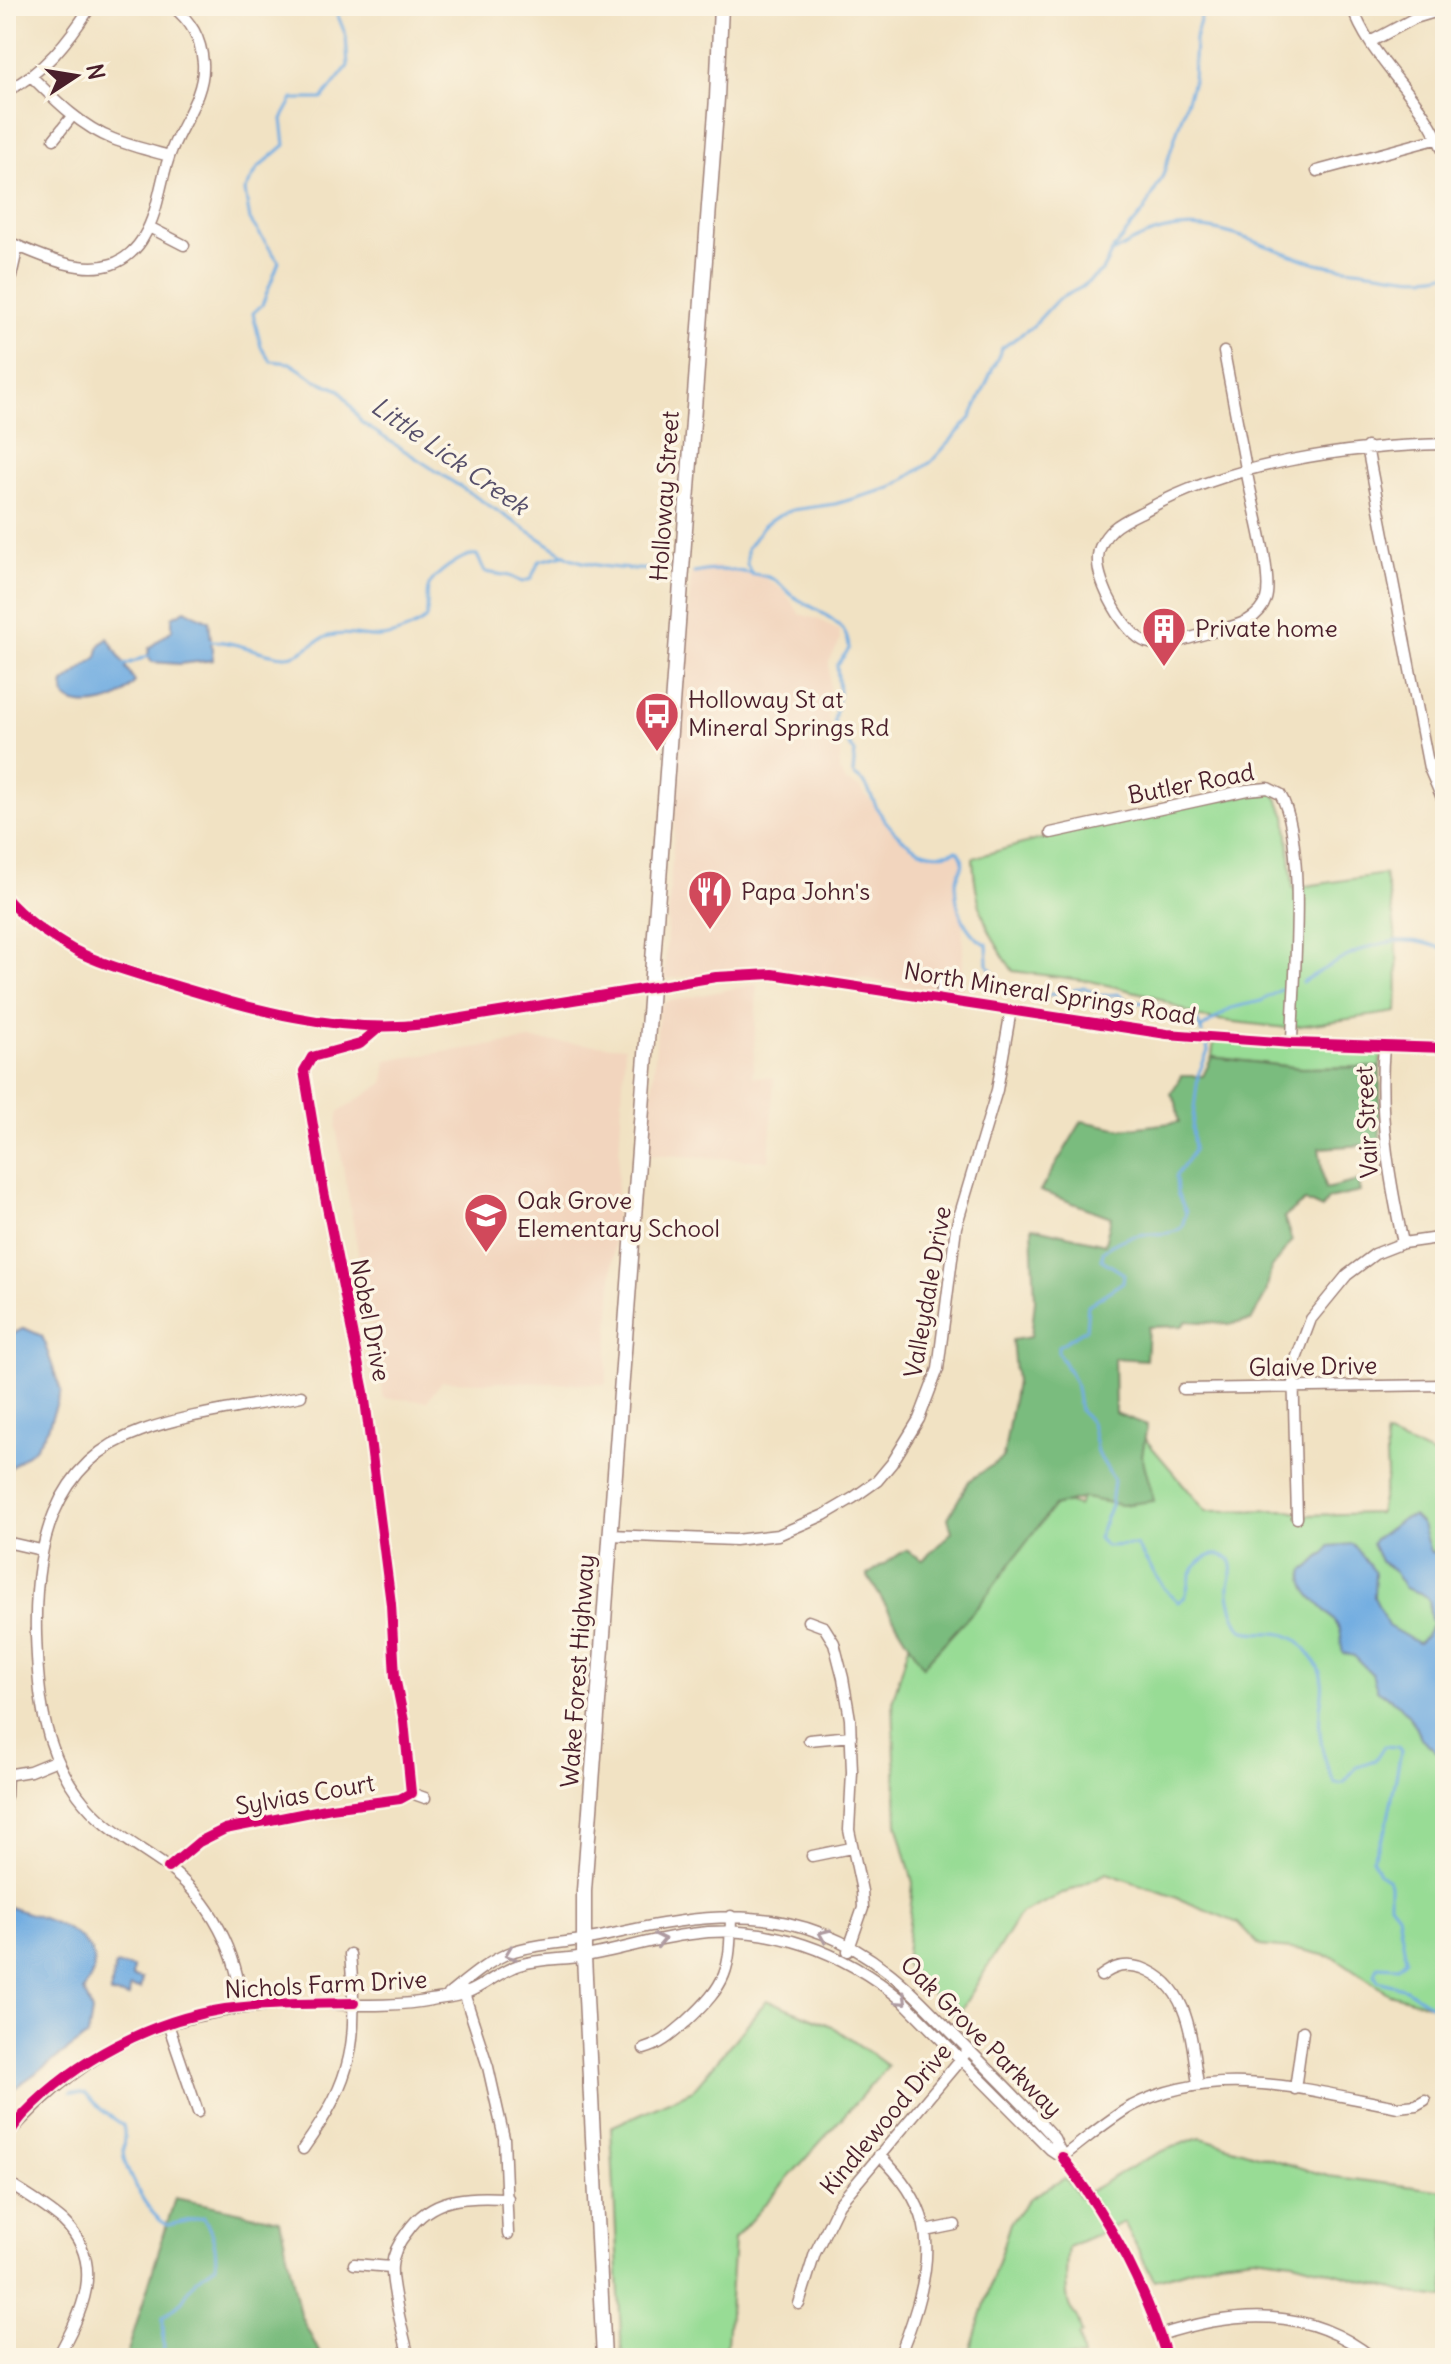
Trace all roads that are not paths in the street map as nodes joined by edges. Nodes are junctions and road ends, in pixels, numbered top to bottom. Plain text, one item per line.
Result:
1 (91, 6) edge
2 (172, 6) edge
3 (721, 6) edge
4 (1352, 6) edge
5 (1445, 9) edge
6 (1370, 42) junction
7 (32, 77) junction
8 (6, 91) edge
9 (73, 115) junction
10 (1442, 137) edge
11 (54, 139) dead end
12 (169, 156) junction
13 (1445, 156) edge
14 (1317, 171) dead end
15 (149, 227) junction
16 (6, 241) edge
17 (184, 245) dead end
18 (18, 246) junction
19 (9, 285) dead end
20 (1224, 352) dead end
21 (1445, 444) edge
22 (1367, 447) junction
23 (1246, 472) junction
24 (1445, 805) edge
25 (1051, 833) dead end
26 (6, 898) edge
27 (943, 979) dead end
28 (650, 989) junction
29 (941, 998) junction
30 (1011, 1010) junction
31 (380, 1027) junction
32 (1292, 1043) junction
33 (1384, 1046) junction
34 (1445, 1048) edge
35 (1445, 1237) edge
36 (1403, 1243) junction
37 (1445, 1385) edge
38 (1292, 1388) junction
39 (1183, 1389) dead end
40 (301, 1396) dead end
41 (1297, 1518) dead end
42 (610, 1535) junction
43 (6, 1542) edge
44 (41, 1550) junction
45 (808, 1621) dead end
46 (404, 1721) joint
47 (851, 1736) junction
48 (809, 1740) dead end
49 (57, 1760) junction
50 (7, 1775) edge
51 (411, 1793) junction
52 (6, 1796) edge
53 (425, 1798) dead end
54 (851, 1848) junction
55 (812, 1856) dead end
56 (168, 1868) junction
57 (731, 1916) junction
58 (731, 1933) junction
59 (583, 1941) junction
60 (850, 1947) junction
61 (350, 1954) dead end
62 (584, 1957) junction
63 (845, 1960) junction
64 (1101, 1976) dead end
65 (463, 1989) junction
66 (354, 2003) junction
67 (242, 2007) junction
68 (168, 2024) junction
69 (1303, 2031) dead end
70 (644, 2049) dead end
71 (965, 2054) junction
72 (1198, 2084) junction
73 (1295, 2089) junction
74 (1425, 2100) dead end
75 (198, 2112) dead end
76 (6, 2137) edge
77 (303, 2149) dead end
78 (879, 2155) junction
79 (1062, 2157) junction
80 (6, 2182) edge
81 (508, 2198) junction
82 (955, 2225) dead end
83 (926, 2231) junction
84 (508, 2234) dead end
85 (354, 2264) dead end
86 (391, 2267) junction
87 (799, 2304) dead end
88 (1160, 2335) junction
89 (57, 2358) edge
90 (409, 2358) edge
91 (604, 2358) edge
92 (898, 2358) edge
93 (1167, 2358) edge
94 (1373, 2358) edge

1 - 7 street
2 - 12 street
3 - 28 highway, Holloway Street
4 - 6 street
5 - 6 street
6 - 10 street
7 - 8 street
7 - 9 street
9 - 11 street
9 - 12 street
10 - 13 street
10 - 14 street
12 - 15 street
15 - 17 street
15 - 18 street
16 - 18 street
18 - 19 street
20 - 23 street
21 - 22 street
22 - 23 street
22 - 24 street
23 - 23 street
25 - 32 street, Butler Road
26 - 31 street, North Mineral Springs Road
27 - 29 street
28 - 29 street, North Mineral Springs Road
28 - 31 street, North Mineral Springs Road
28 - 42 highway, Wake Forest Highway
29 - 30 street, North Mineral Springs Road
30 - 32 street, North Mineral Springs Road
30 - 42 street, Valleydale Drive
31 - 46 street, Nobel Drive
32 - 33 street, North Mineral Springs Road
33 - 34 street, North Mineral Springs Road
33 - 36 street, Vair Street
35 - 36 street
36 - 38 street
37 - 38 street, Glaive Drive
38 - 39 street, Glaive Drive
38 - 41 street
40 - 44 street
42 - 59 highway, Wake Forest Highway
43 - 44 street
44 - 49 street
45 - 47 street
46 - 51 street, Sylvias Court
47 - 48 street
47 - 54 street
49 - 50 street
49 - 56 street
50 - 52 street
51 - 53 street, Sylvias Court
51 - 56 street, Sylvias Court
54 - 55 street
54 - 60 street
56 - 67 street
57 - 58 street
57 - 59 street, Oak Grove Parkway
60 -> 57 street, Oak Grove Parkway
62 -> 58 street, Oak Grove Parkway
58 - 63 street, Oak Grove Parkway
58 - 70 street
59 - 62 highway, Wake Forest Highway
59 -> 65 street, Nichols Farm Drive
60 - 63 street
60 - 71 street, Oak Grove Parkway
61 - 66 street
62 - 65 street, Nichols Farm Drive
62 - 91 highway, Wake Forest Highway
63 -> 71 street, Oak Grove Parkway
64 - 72 street
65 - 66 street, Nichols Farm Drive
65 - 81 street
66 - 67 street, Nichols Farm Drive
66 - 77 street
67 - 68 street, Nichols Farm Drive
68 - 75 street
68 - 76 street, Nichols Farm Drive
69 - 73 street
71 - 78 street, Kindlewood Drive
71 - 79 street, Oak Grove Parkway
72 - 73 street
72 - 79 street
73 - 74 street
78 - 83 street
78 - 87 street, Kindlewood Drive
79 - 88 street, Oak Grove Parkway
80 - 89 street
81 - 84 street
81 - 86 street
82 - 83 street
83 - 92 street
85 - 86 street
86 - 90 street
88 - 93 street, Oak Grove Parkway
88 - 94 street

